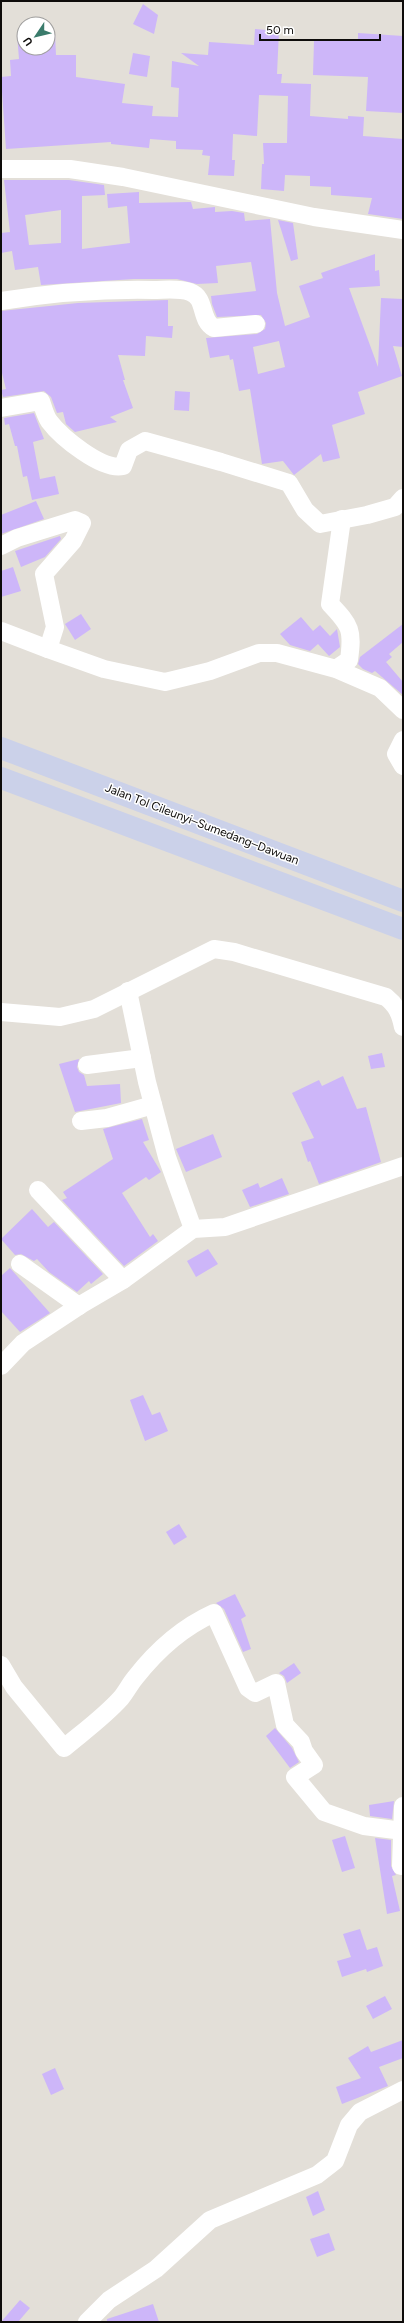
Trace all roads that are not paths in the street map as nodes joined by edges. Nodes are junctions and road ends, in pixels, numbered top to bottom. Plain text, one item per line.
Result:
1 (1, 169) edge
2 (403, 230) edge
3 (1, 301) edge
4 (256, 324) dead end
5 (1, 408) edge
6 (403, 498) edge
7 (342, 519) junction
8 (1, 546) edge
9 (1, 632) edge
10 (48, 649) junction
11 (336, 669) junction
12 (403, 710) edge
13 (403, 740) edge
14 (1, 748) edge
15 (403, 766) edge
16 (1, 778) edge
17 (403, 900) edge
18 (403, 929) edge
19 (128, 991) junction
20 (1, 1012) edge
21 (403, 1027) edge
22 (142, 1058) junction
23 (87, 1065) dead end
24 (153, 1105) junction
25 (81, 1121) dead end
26 (403, 1166) edge
27 (38, 1190) dead end
28 (193, 1229) junction
29 (20, 1264) dead end
30 (123, 1280) junction
31 (79, 1306) junction
32 (1, 1366) edge
33 (1, 1665) edge
34 (403, 1806) edge
35 (402, 1831) edge
36 (401, 1866) dead end
37 (403, 2090) edge
38 (87, 2322) edge

1 - 2 street
3 - 4 street
5 - 7 street
6 - 7 street
7 - 11 street
8 - 10 street
9 - 10 street
10 - 11 street
11 - 12 street
13 - 15 street
14 - 17 highway, Jalan Tol Cileunyi–Sumedang–Dawuan
16 - 18 highway
19 - 20 street
19 - 21 street
19 - 22 street
22 - 23 street
22 - 24 street
24 - 25 street
24 - 28 street
26 - 28 street
27 - 30 street
28 - 30 street
29 - 31 street
30 - 31 street
31 - 32 street
33 - 35 street
34 - 35 street
35 - 36 street
37 - 38 street

